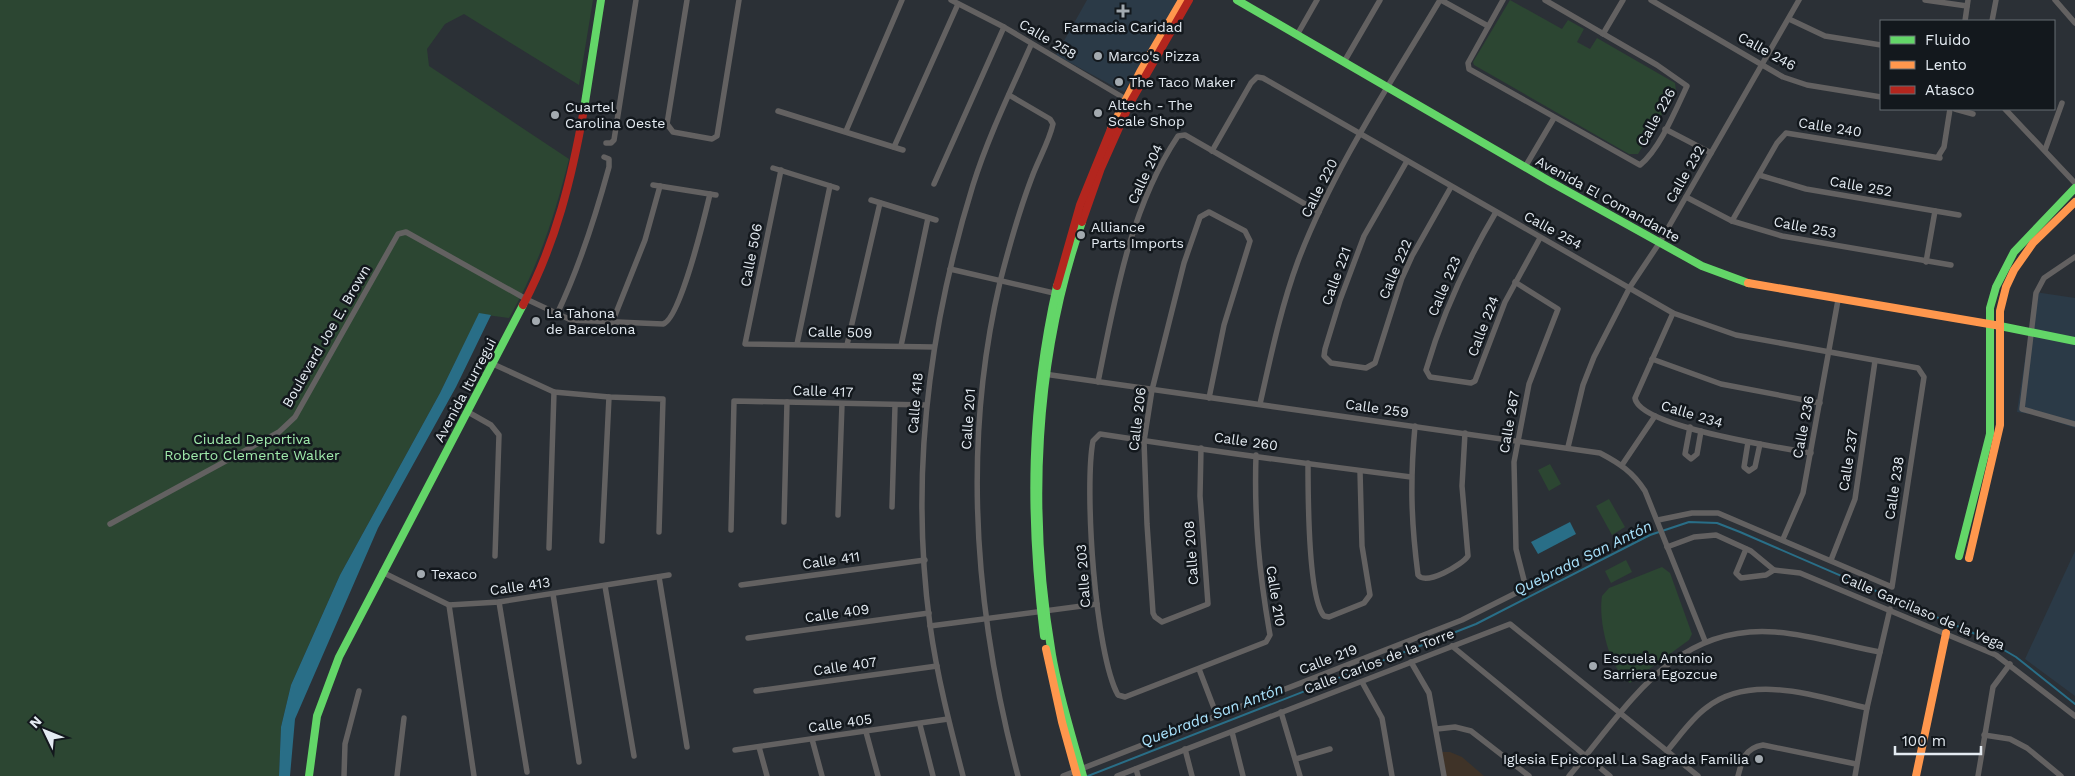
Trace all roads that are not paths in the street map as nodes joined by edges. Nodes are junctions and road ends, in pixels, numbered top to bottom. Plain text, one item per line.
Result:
1 (601, 0) edge
2 (636, 0) edge
3 (687, 0) edge
4 (739, 0) edge
5 (902, 0) edge
6 (950, 0) edge
7 (1182, 0) edge
8 (1189, 0) edge
9 (1237, 0) edge
10 (1317, 0) edge
11 (1380, 0) edge
12 (1441, 0) edge
13 (1503, 0) edge
14 (1545, 0) edge
15 (1623, 0) edge
16 (1651, 0) edge
17 (1799, 0) edge
18 (1925, 0) edge
19 (1996, 0) edge
20 (2055, 0) edge
21 (1968, 3) edge
22 (958, 4) junction
23 (1789, 19) junction
24 (1965, 20) edge
25 (1992, 20) edge
26 (2075, 23) edge
27 (1488, 26) junction
28 (1004, 27) junction
29 (1603, 34) junction
30 (1297, 35) junction
31 (1031, 45) junction
32 (1880, 45) edge
33 (1344, 62) junction
34 (1763, 63) junction
35 (1388, 88) junction
36 (1009, 95) junction
37 (1880, 97) edge
38 (1128, 101) junction
39 (2062, 103) dead end
40 (1950, 110) edge
41 (1959, 110) edge
42 (2006, 110) edge
43 (778, 111) dead end
44 (1974, 114) dead end
45 (1554, 118) junction
46 (1665, 129) junction
47 (846, 131) junction
48 (1361, 134) junction
49 (606, 143) dead end
50 (894, 147) junction
51 (903, 150) dead end
52 (2045, 150) junction
53 (1212, 151) junction
54 (1712, 153) junction
55 (604, 157) dead end
56 (1406, 161) junction
57 (1525, 167) junction
58 (773, 168) dead end
59 (781, 170) junction
60 (1759, 175) junction
61 (2075, 183) edge
62 (934, 184) dead end
63 (830, 186) junction
64 (1451, 187) junction
65 (838, 188) dead end
66 (2075, 188) edge
67 (1686, 197) junction
68 (871, 200) dead end
69 (2075, 202) edge
70 (880, 203) junction
71 (1319, 212) junction
72 (1496, 212) junction
73 (1935, 212) junction
74 (1959, 215) dead end
75 (928, 218) junction
76 (936, 220) dead end
77 (1732, 221) junction
78 (1540, 238) junction
79 (1660, 242) junction
80 (2075, 257) edge
81 (1926, 262) junction
82 (1951, 265) dead end
83 (950, 269) junction
84 (1001, 281) junction
85 (1515, 282) junction
86 (1630, 287) junction
87 (1057, 293) junction
88 (526, 300) junction
89 (1838, 300) junction
90 (1673, 313) junction
91 (557, 314) junction
92 (612, 323) junction
93 (1990, 324) junction
94 (2000, 326) junction
95 (2033, 333) junction
96 (2075, 341) edge
97 (745, 344) joint
98 (797, 344) junction
99 (847, 345) junction
100 (901, 346) junction
101 (934, 347) junction
102 (1828, 352) junction
103 (1652, 359) junction
104 (1875, 361) junction
105 (493, 364) junction
106 (1373, 366) joint
107 (1043, 373) junction
108 (1428, 374) joint
109 (1098, 382) junction
110 (1922, 388) joint
111 (1152, 390) junction
112 (554, 392) junction
113 (609, 397) junction
114 (1209, 398) junction
115 (788, 402) junction
116 (842, 404) junction
117 (1260, 404) junction
118 (1820, 404) junction
119 (895, 406) junction
120 (926, 406) junction
121 (468, 412) junction
122 (1655, 416) junction
123 (2075, 424) edge
124 (1415, 426) junction
125 (1690, 428) junction
126 (1701, 431) junction
127 (1465, 433) junction
128 (1144, 441) junction
129 (1517, 441) junction
130 (1748, 442) junction
131 (1760, 444) junction
132 (1568, 447) junction
133 (1202, 448) junction
134 (1091, 453) joint
135 (1811, 453) junction
136 (1256, 455) junction
137 (1308, 463) junction
138 (1622, 465) junction
139 (1360, 471) junction
140 (1411, 477) junction
141 (892, 507) dead end
142 (838, 515) dead end
143 (784, 522) dead end
144 (1658, 522) junction
145 (110, 524) dead end
146 (731, 530) dead end
147 (659, 532) dead end
148 (1783, 539) junction
149 (602, 540) dead end
150 (1667, 546) junction
151 (549, 548) dead end
152 (1746, 548) junction
153 (495, 556) dead end
154 (1959, 556) joint
155 (1968, 558) joint
156 (924, 560) junction
157 (1831, 560) junction
158 (1774, 570) junction
159 (382, 572) junction
160 (669, 575) dead end
161 (659, 577) junction
162 (741, 585) dead end
163 (605, 586) junction
164 (1517, 592) joint
165 (553, 594) junction
166 (499, 602) junction
167 (1097, 604) junction
168 (450, 605) junction
169 (1890, 609) junction
170 (1043, 611) junction
171 (929, 613) junction
172 (984, 619) junction
173 (1158, 621) joint
174 (930, 626) junction
175 (1946, 633) junction
176 (748, 638) dead end
177 (1705, 641) junction
178 (1452, 646) junction
179 (1880, 652) junction
180 (1411, 662) junction
181 (2010, 664) junction
182 (937, 666) junction
183 (1199, 669) junction
184 (1362, 682) junction
185 (359, 691) dead end
186 (756, 691) dead end
187 (1118, 695) joint
188 (1867, 708) junction
189 (1281, 712) junction
190 (1621, 714) junction
191 (1217, 716) junction
192 (2075, 716) edge
193 (404, 718) dead end
194 (948, 719) junction
195 (920, 725) junction
196 (1437, 729) junction
197 (866, 732) junction
198 (1232, 732) junction
199 (1984, 735) junction
200 (812, 739) junction
201 (686, 747) dead end
202 (759, 747) junction
203 (1185, 749) junction
204 (1330, 749) dead end
205 (735, 750) dead end
206 (1667, 751) junction
207 (634, 756) dead end
208 (1586, 756) junction
209 (1296, 758) junction
210 (579, 762) dead end
211 (1856, 764) junction
212 (1136, 769) junction
213 (527, 772) dead end
214 (1079, 773) edge
215 (309, 776) edge
216 (344, 776) edge
217 (397, 776) edge
218 (474, 776) edge
219 (767, 776) edge
220 (822, 776) edge
221 (878, 776) edge
222 (933, 776) edge
223 (963, 776) edge
224 (1018, 776) edge
225 (1063, 776) edge
226 (1117, 776) edge
227 (1138, 776) edge
228 (1192, 776) edge
229 (1243, 776) edge
230 (1300, 776) edge
231 (1392, 776) edge
232 (1444, 776) edge
233 (1529, 776) edge
234 (1569, 776) edge
235 (1610, 776) edge
236 (1698, 776) edge
237 (1738, 776) edge
238 (1855, 776) edge
239 (1916, 776) edge
240 (1978, 776) edge
241 (2061, 776) edge

1 - 88 street, Avenida Iturregui
2 - 49 street
3 - 4 street
5 - 47 street
6 - 22 street, Calle 258
7 - 38 street
8 - 38 street
9 - 30 street, Avenida El Comandante
10 - 30 street
11 - 33 street
12 - 27 street
12 - 35 street, Calle 220
13 - 27 street
14 - 29 street
15 - 29 street
16 - 34 street, Calle 246
17 - 23 street, Calle 232
18 - 21 street
19 - 25 street
20 - 26 street
21 - 24 street
22 - 28 street, Calle 258
22 - 50 street
23 - 32 street
23 - 34 street, Calle 232
27 - 45 street
28 - 31 street, Calle 258
28 - 62 street
29 - 46 street, Calle 226
30 - 33 street, Avenida El Comandante
31 - 36 street, Calle 418
31 - 38 street, Calle 258
33 - 35 street, Avenida El Comandante
34 - 37 street, Calle 246
34 - 54 street, Calle 232
35 - 48 street, Calle 220
35 - 57 street, Avenida El Comandante
36 - 83 street, Calle 418
36 - 84 street, Calle 201
38 - 87 street
39 - 52 street
40 - 60 street, Calle 240
41 - 44 street
42 - 52 street
43 - 47 street
45 - 46 street, Calle 226
45 - 57 street
46 - 54 street
47 - 50 street
48 - 53 street, Calle 254
48 - 56 street, Calle 254
48 - 71 street, Calle 220
50 - 51 street
52 - 61 street
53 - 71 street, Calle 204
53 - 109 street, Calle 204
54 - 67 street, Calle 232
55 - 91 street
56 - 64 street, Calle 254
56 - 106 street, Calle 221
57 - 79 street, Avenida El Comandante
58 - 59 street
59 - 63 street
59 - 97 street, Calle 506
60 - 73 street, Calle 252
60 - 77 street, Calle 240
63 - 65 street
63 - 98 street
64 - 72 street, Calle 254
64 - 106 street, Calle 222
66 - 93 street
67 - 77 street, Calle 253
67 - 79 street, Calle 232
68 - 70 street
69 - 94 street
70 - 75 street
70 - 99 street
71 - 117 street, Calle 220
72 - 78 street, Calle 254
72 - 108 street, Calle 223
73 - 74 street, Calle 252
73 - 81 street
75 - 76 street
75 - 100 street
77 - 81 street, Calle 253
78 - 85 street, Calle 224
78 - 86 street, Calle 254
79 - 86 street, Calle 232
79 - 89 street, Avenida El Comandante
80 - 95 street
81 - 82 street
83 - 84 street
83 - 101 street, Calle 418
84 - 87 street
84 - 172 street, Calle 201
85 - 108 street, Calle 224
85 - 129 street, Calle 267
86 - 90 street, Calle 254
86 - 132 street, Calle 232
87 - 107 street
88 - 91 street, Boulevard Joe E. Brown
88 - 105 street, Avenida Iturregui
88 - 145 street, Boulevard Joe E. Brown
89 - 93 street, Avenida El Comandante
89 - 102 street, Calle 236
90 - 102 street, Calle 254
90 - 103 street, Calle 234
91 - 92 street, Boulevard Joe E. Brown
92 - 92 street, Boulevard Joe E. Brown
93 - 94 street, Avenida El Comandante
93 - 154 street
94 - 95 street, Avenida El Comandante
94 - 155 street
95 - 96 street, Avenida El Comandante
95 - 123 street
97 - 98 street, Calle 509
98 - 99 street, Calle 509
99 - 100 street, Calle 509
100 - 101 street, Calle 509
101 - 120 street, Calle 418
102 - 104 street, Calle 254
102 - 118 street, Calle 236
103 - 118 street
103 - 122 street, Calle 234
104 - 110 street, Calle 254
104 - 157 street, Calle 237
105 - 112 street
105 - 121 street, Avenida Iturregui
107 - 109 street, Calle 259
107 - 170 street
109 - 111 street, Calle 259
110 - 157 street, Calle 238
111 - 114 street, Calle 259
111 - 114 street, Calle 206
111 - 128 street, Calle 206
112 - 113 street
112 - 151 street
113 - 147 street
113 - 149 street
114 - 117 street, Calle 259
115 - 116 street, Calle 417
115 - 143 street
115 - 146 street, Calle 417
116 - 119 street, Calle 417
116 - 142 street
117 - 124 street, Calle 259
118 - 135 street, Calle 236
119 - 120 street, Calle 417
119 - 141 street
120 - 156 street, Calle 418
121 - 153 street
121 - 159 street, Avenida Iturregui
122 - 125 street, Calle 234
122 - 138 street
124 - 127 street, Calle 259
124 - 140 street
125 - 126 street, Calle 234
125 - 126 street
126 - 130 street, Calle 234
127 - 129 street, Calle 259
127 - 140 street
128 - 133 street, Calle 260
128 - 134 street, Calle 260
128 - 173 street, Calle 206
129 - 132 street, Calle 259
129 - 164 street, Calle 267
130 - 131 street, Calle 234
130 - 131 street
131 - 135 street, Calle 234
132 - 138 street, Calle 259
133 - 136 street, Calle 260
133 - 173 street, Calle 208
134 - 167 street, Calle 203
135 - 148 street, Calle 236
136 - 137 street, Calle 260
136 - 183 street, Calle 210
137 - 139 street, Calle 260
137 - 139 street
138 - 144 street, Calle 259
139 - 140 street, Calle 260
144 - 148 street
144 - 150 street, Calle 259
148 - 157 street
150 - 152 street
150 - 177 street, Calle 259
152 - 158 street
152 - 158 street, Calle Garcilaso de la Vega
154 - 155 street
156 - 162 street, Calle 411
156 - 171 street, Calle 418
158 - 169 street, Calle Garcilaso de la Vega
159 - 168 street, Calle 413
159 - 215 street, Avenida Iturregui
160 - 161 street, Calle 413
161 - 163 street, Calle 413
161 - 201 street
163 - 165 street, Calle 413
163 - 207 street
164 - 191 street, Calle 219
165 - 166 street, Calle 413
165 - 210 street
166 - 168 street, Calle 413
166 - 213 street
167 - 170 street
167 - 187 street, Calle 203
168 - 218 street
169 - 175 street, Calle Garcilaso de la Vega
169 - 179 street
170 - 172 street
170 - 214 street
171 - 174 street, Calle 418
171 - 176 street, Calle 409
172 - 174 street
172 - 224 street, Calle 201
174 - 182 street, Calle 418
175 - 181 street, Calle Garcilaso de la Vega
175 - 239 street
177 - 179 street
177 - 190 street
178 - 180 street, Calle Carlos de la Torre
178 - 190 street, Calle Carlos de la Torre
178 - 208 street
179 - 188 street
180 - 184 street, Calle Carlos de la Torre
180 - 196 street
181 - 192 street, Calle Garcilaso de la Vega
181 - 199 street
182 - 186 street, Calle 407
182 - 194 street, Calle 418
183 - 187 street, Calle 210
183 - 191 street
184 - 189 street, Calle Carlos de la Torre
184 - 231 street
185 - 216 street
188 - 206 street
188 - 211 street
189 - 198 street, Calle Carlos de la Torre
189 - 209 street
190 - 206 street
190 - 208 street
191 - 214 street, Calle 219
193 - 217 street
194 - 195 street, Calle 405
194 - 223 street, Calle 418
195 - 197 street, Calle 405
195 - 222 street
196 - 232 street
196 - 233 street
197 - 200 street, Calle 405
197 - 221 street
198 - 203 street, Calle Carlos de la Torre
198 - 229 street
199 - 240 street
199 - 241 street
200 - 202 street, Calle 405
200 - 220 street
202 - 205 street, Calle 405
202 - 219 street
203 - 212 street, Calle Carlos de la Torre
203 - 228 street
204 - 209 street
206 - 236 street
208 - 234 street
208 - 235 street
209 - 230 street
211 - 237 street
211 - 238 street
212 - 226 street, Calle Carlos de la Torre
212 - 227 street
214 - 225 street, Calle 219

